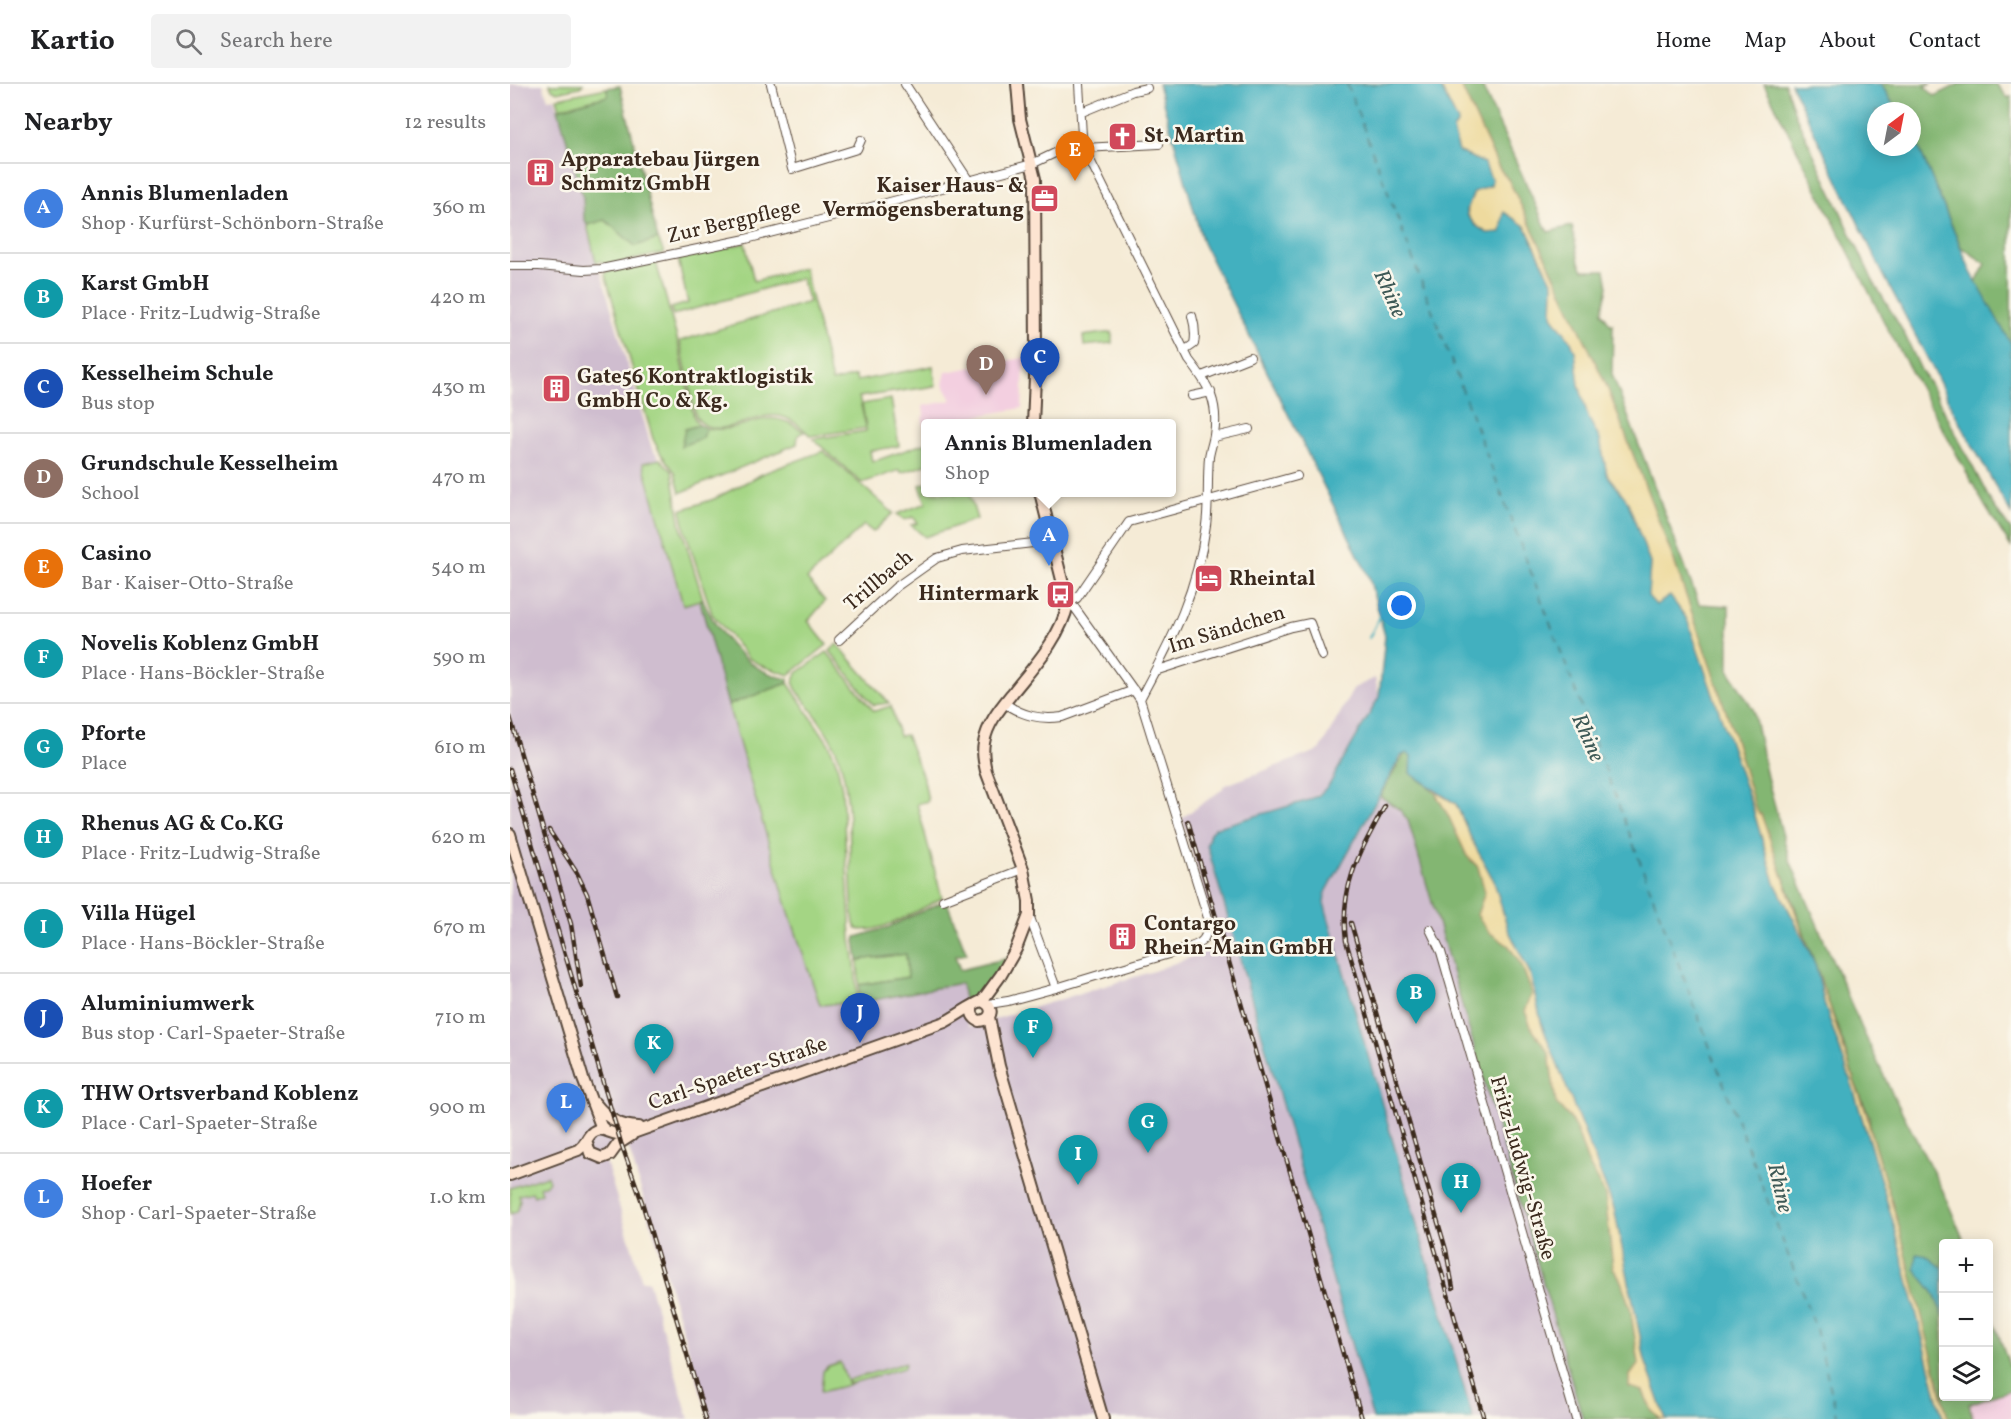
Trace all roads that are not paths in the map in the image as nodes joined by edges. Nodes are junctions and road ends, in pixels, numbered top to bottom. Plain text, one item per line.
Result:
1 (771, 84) edge
2 (905, 84) edge
3 (1017, 84) edge
4 (1079, 84) edge
5 (1147, 88) dead end
6 (1082, 111) junction
7 (861, 140) dead end
8 (1159, 144) dead end
9 (1081, 145) junction
10 (1032, 164) junction
11 (969, 181) junction
12 (510, 266) edge
13 (1192, 316) dead end
14 (1184, 351) junction
15 (1250, 357) dead end
16 (1202, 376) junction
17 (1211, 392) junction
18 (1192, 396) dead end
19 (1034, 419) edge
20 (1249, 429) dead end
21 (1214, 437) junction
22 (1297, 476) dead end
23 (1041, 497) edge
24 (1207, 501) junction
25 (1051, 541) junction
26 (1068, 604) junction
27 (839, 640) dead end
28 (1322, 656) dead end
29 (1155, 670) junction
30 (1134, 690) junction
31 (1140, 699) junction
32 (1004, 704) junction
33 (510, 834) edge
34 (1023, 869) junction
35 (943, 900) dead end
36 (1029, 915) junction
37 (1430, 929) dead end
38 (1056, 988) junction
39 (982, 1011) junction
40 (583, 1079) junction
41 (591, 1100) junction
42 (641, 1130) junction
43 (608, 1132) junction
44 (590, 1143) junction
45 (614, 1148) junction
46 (510, 1175) edge
47 (1103, 1419) edge
48 (1576, 1419) edge

1 - 7 street
2 - 11 street
3 - 10 main road
4 - 6 street
5 - 6 street
6 - 9 street
8 - 9 street
9 - 10 street, Zur Bergpflege
9 - 14 street
10 - 11 street, Zur Bergpflege
10 - 19 main road
11 - 12 street, Zur Bergpflege
13 - 14 street
14 - 16 street
15 - 16 street
16 - 17 street
17 - 18 street
17 - 21 street
20 - 21 street
21 - 24 street
22 - 24 street
23 - 25 main road
24 - 26 street
24 - 29 street
25 - 26 main road
25 - 27 street, Trillbach
26 - 30 street
26 - 32 main road
28 - 29 street, Im Sändchen
29 - 31 street
30 - 31 street
30 - 32 street
31 - 38 street, Carl-Spaeter-Straße
32 - 34 main road
33 - 40 main road
34 - 35 street
34 - 36 main road
36 - 38 street
36 - 39 main road
37 - 48 street, Fritz-Ludwig-Straße
38 - 39 street, Carl-Spaeter-Straße
39 - 42 main road, Carl-Spaeter-Straße
39 - 47 main road
40 - 41 main road
40 - 44 main road
41 - 42 main road, Carl-Spaeter-Straße
41 - 43 main road
42 - 43 main road, Carl-Spaeter-Straße
42 - 45 main road, Carl-Spaeter-Straße
43 - 44 main road, Carl-Spaeter-Straße
43 - 45 main road
44 - 45 main road, Carl-Spaeter-Straße
44 - 46 main road, Carl-Spaeter-Straße

